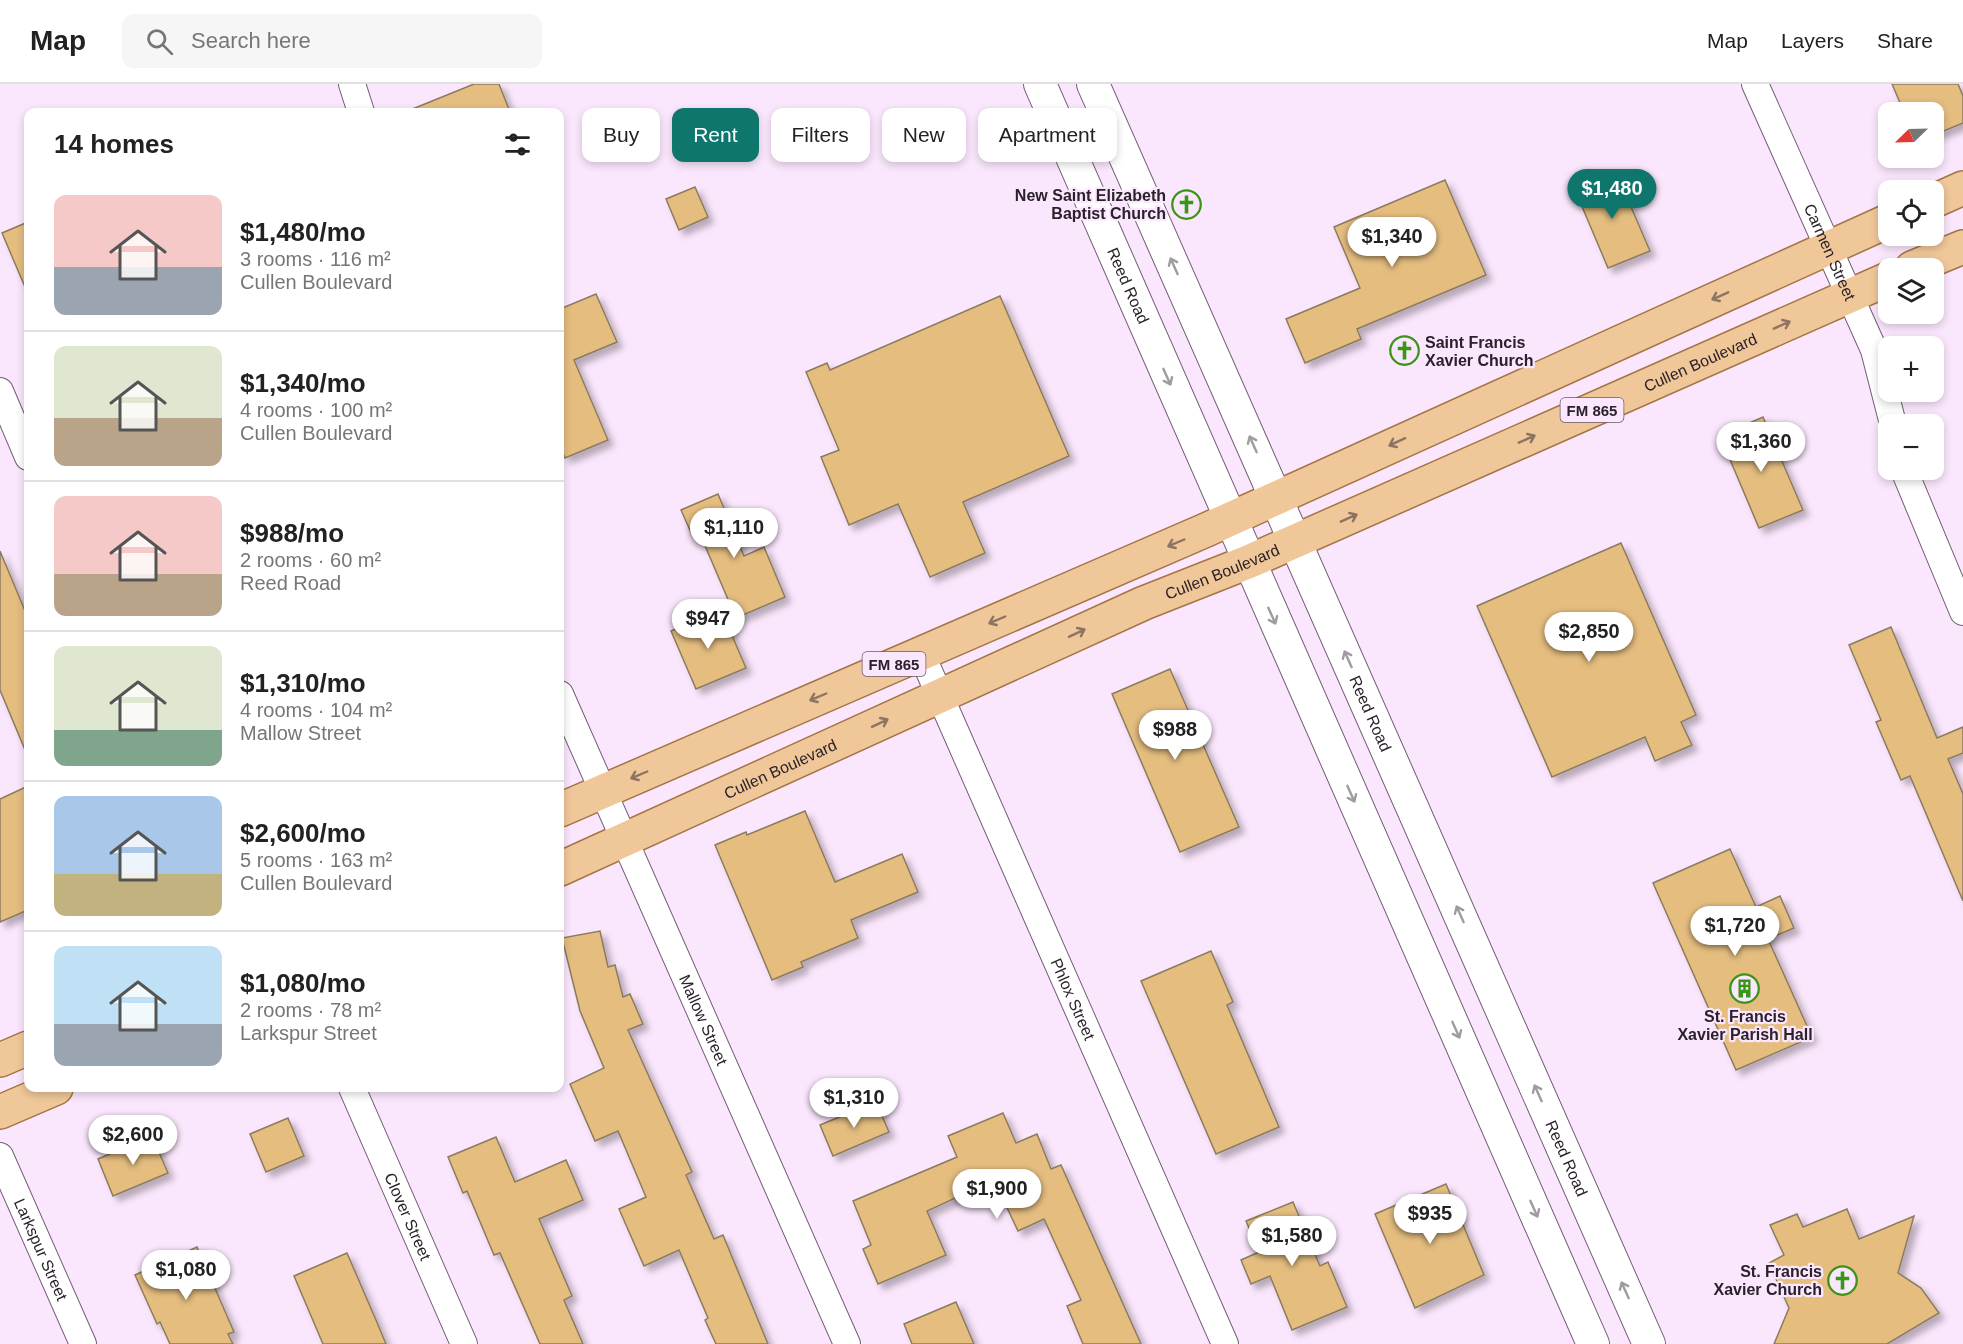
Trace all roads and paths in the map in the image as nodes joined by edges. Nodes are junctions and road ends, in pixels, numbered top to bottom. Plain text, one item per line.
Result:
1 (352, 84) edge
2 (1040, 84) edge
3 (1094, 84) edge
4 (1755, 84) edge
5 (360, 108) edge
6 (1963, 188) edge
7 (1944, 197) edge
8 (1878, 226) edge
9 (1963, 247) edge
10 (1829, 248) junction
11 (1936, 258) edge
12 (1878, 283) edge
13 (1849, 296) junction
14 (0, 391) edge
15 (1890, 414) edge
16 (24, 448) edge
17 (1908, 480) edge
18 (1277, 498) junction
19 (1230, 519) junction
20 (1296, 541) junction
21 (1248, 562) junction
22 (1963, 612) edge
23 (921, 653) junction
24 (939, 696) junction
25 (564, 703) edge
26 (603, 791) junction
27 (564, 808) edge
28 (626, 840) junction
29 (564, 867) edge
30 (1486, 974) junction
31 (1440, 994) junction
32 (24, 1050) edge
33 (0, 1060) edge
34 (47, 1092) edge
35 (354, 1092) edge
36 (0, 1112) edge
37 (0, 1156) edge
38 (83, 1344) edge
39 (464, 1344) edge
40 (847, 1344) edge
41 (1225, 1344) edge
42 (1593, 1344) edge
43 (1649, 1344) edge

1 - 5 street
2 -> 19 street, Reed Road
18 -> 3 street, Reed Road
4 - 10 street, Carmen Street
6 - 7 main road
8 - 10 main road, FM 865
9 - 11 main road
10 - 13 street, Carmen Street
10 -> 18 main road, FM 865
12 - 13 main road, Cullen Boulevard / FM 865
13 - 15 street, Carmen Street
20 -> 13 main road, Cullen Boulevard / FM 865
14 - 16 street
17 - 22 street
18 - 19 main road, FM 865
18 - 20 street, Reed Road
19 - 21 street, Reed Road
19 -> 23 main road, FM 865
20 - 21 main road, Cullen Boulevard / FM 865
30 -> 20 street, Reed Road
24 -> 21 main road, Cullen Boulevard / FM 865
21 -> 31 street, Reed Road
23 - 24 street, Phlox Street
23 -> 26 main road, FM 865
28 -> 24 main road, Cullen Boulevard / FM 865
24 - 41 street, Phlox Street
25 - 26 street, Mallow Street
26 - 27 main road, FM 865
26 - 28 street, Mallow Street
28 - 29 main road, Cullen Boulevard / FM 865
28 - 40 street, Mallow Street
30 - 31 street
43 -> 30 street, Reed Road
31 -> 42 street, Reed Road
32 - 33 main road
34 - 36 main road
35 - 39 street, Clover Street
37 - 38 street, Larkspur Street

